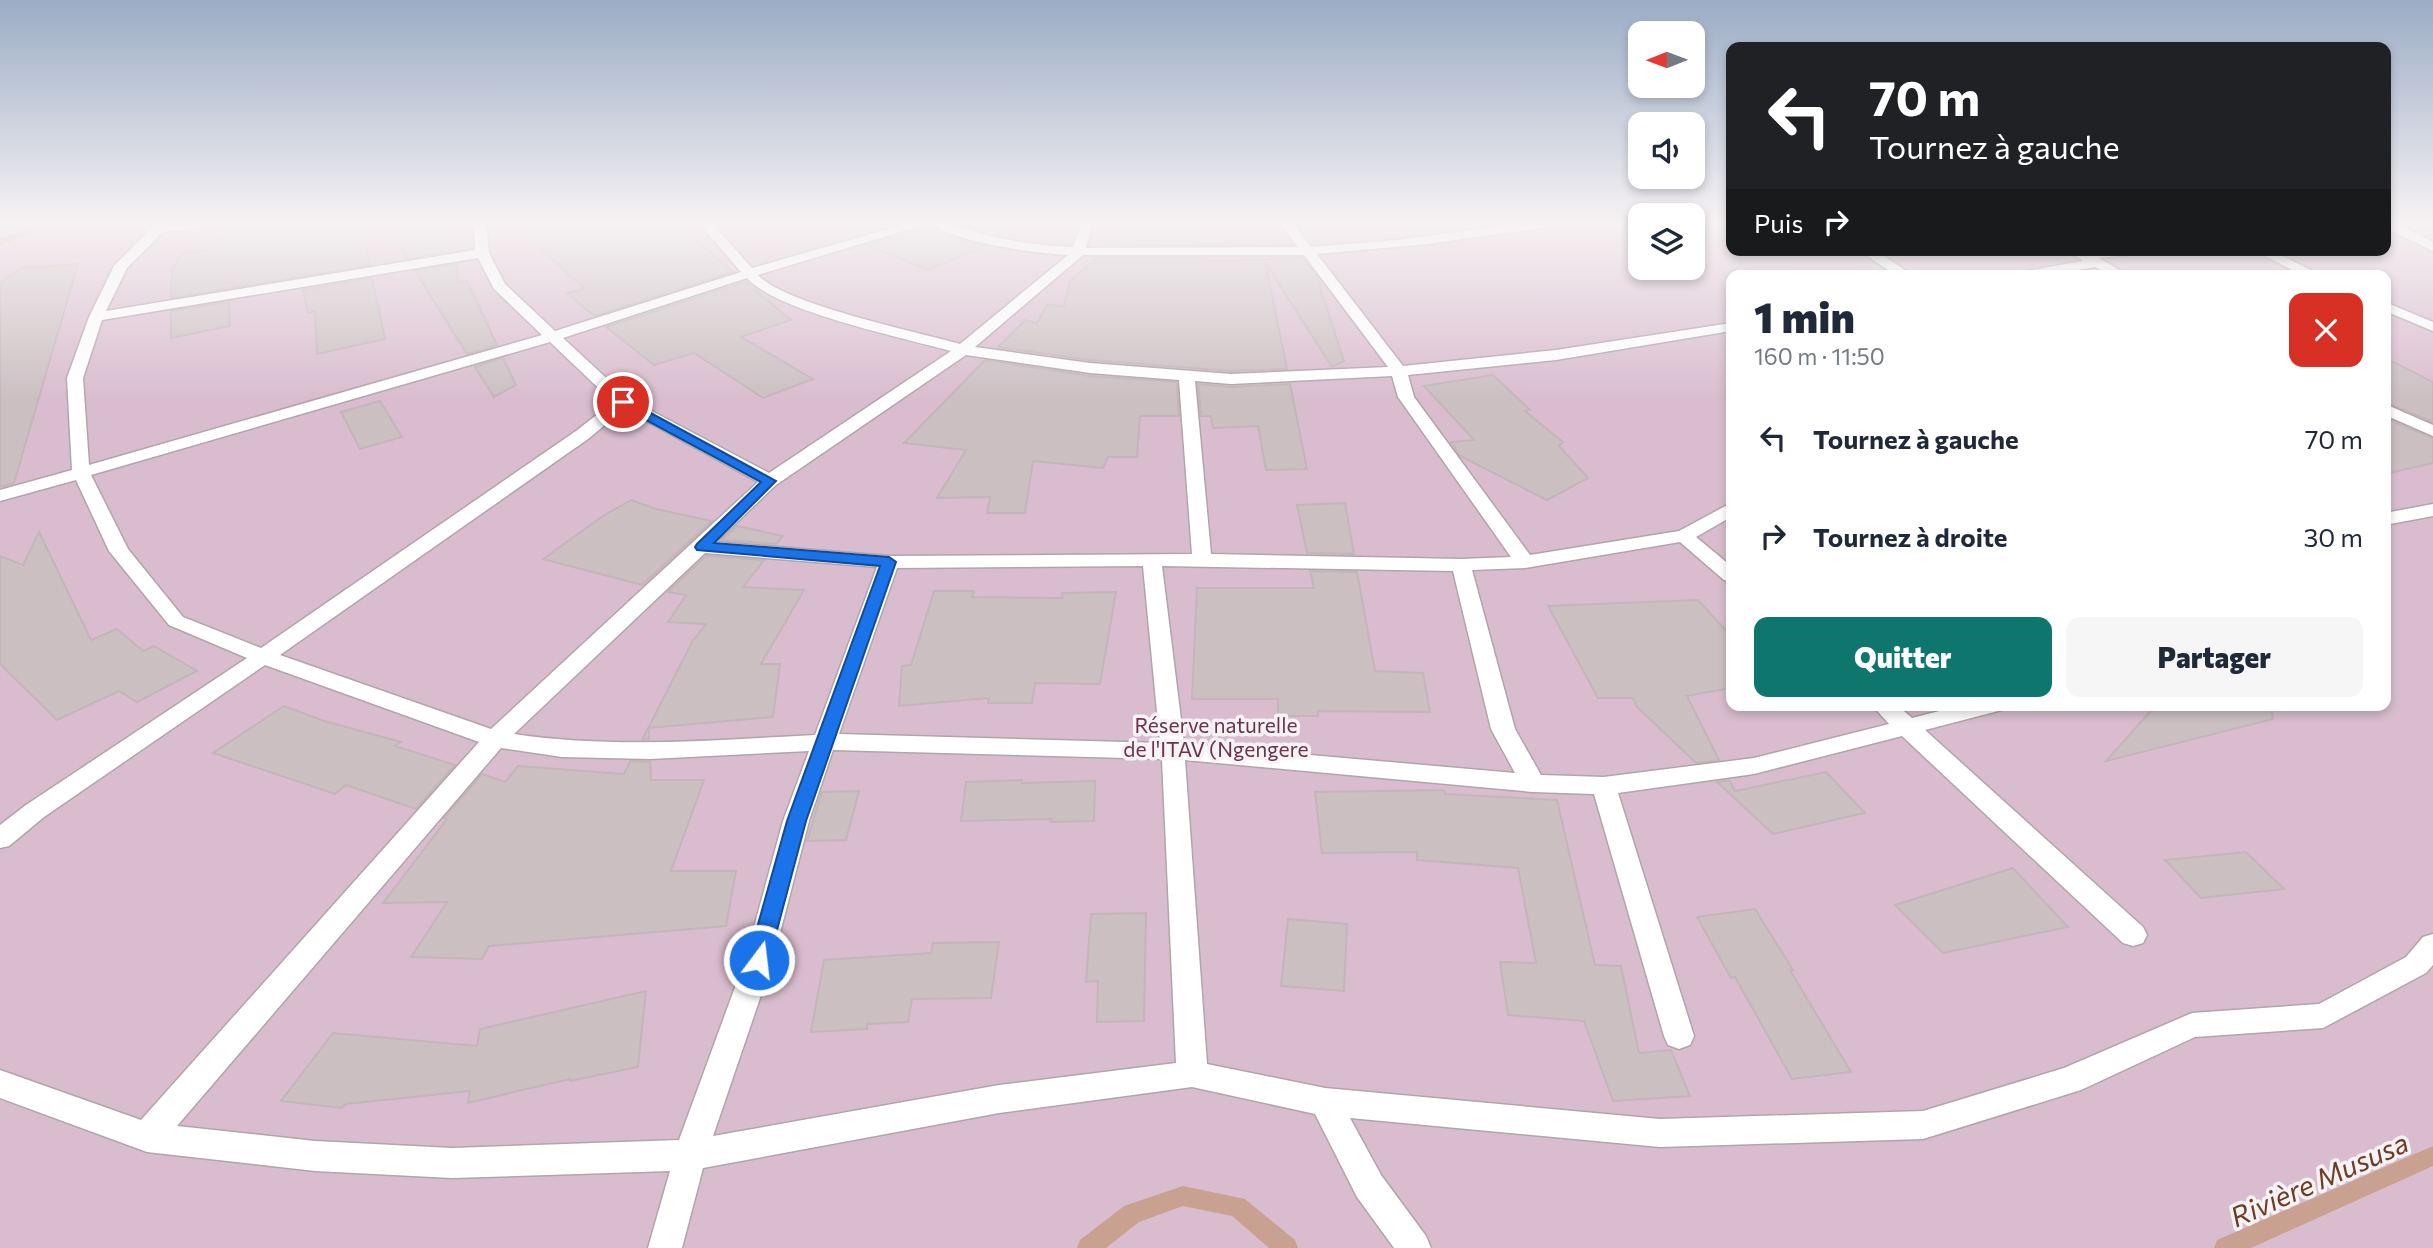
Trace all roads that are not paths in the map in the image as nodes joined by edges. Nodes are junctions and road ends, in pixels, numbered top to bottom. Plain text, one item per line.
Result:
1 (114, 281) edge
2 (312, 281) edge
3 (497, 281) edge
4 (725, 281) edge
5 (757, 281) edge
6 (1045, 281) edge
7 (1330, 281) edge
8 (2391, 309) edge
9 (96, 317) junction
10 (2433, 327) edge
11 (1726, 331) edge
12 (554, 337) junction
13 (963, 350) junction
14 (1399, 371) junction
15 (1187, 377) junction
16 (623, 402) junction
17 (2391, 412) edge
18 (2433, 431) edge
19 (81, 472) junction
20 (770, 481) junction
21 (0, 496) edge
22 (2433, 510) edge
23 (1726, 512) edge
24 (2391, 518) edge
25 (1684, 536) junction
26 (702, 547) junction
27 (1202, 560) junction
28 (1152, 561) junction
29 (889, 562) junction
30 (1525, 562) junction
31 (1461, 565) junction
32 (1726, 572) edge
33 (263, 657) junction
34 (1890, 711) edge
35 (1973, 711) edge
36 (1910, 729) junction
37 (495, 739) junction
38 (824, 742) junction
39 (1174, 751) junction
40 (1533, 783) junction
41 (1605, 786) junction
42 (0, 839) edge
43 (2133, 935) dead end
44 (2433, 945) edge
45 (1679, 1036) dead end
46 (1192, 1073) junction
47 (0, 1084) edge
48 (1325, 1102) junction
49 (148, 1137) junction
50 (690, 1155) junction
51 (665, 1248) edge
52 (1414, 1248) edge

1 - 9 street
2 - 9 street
3 - 12 street
4 - 12 street
5 - 13 street
6 - 13 street
7 - 14 street
8 - 10 street
9 - 19 street
11 - 14 street
12 - 16 street
12 - 19 street
13 - 15 street
13 - 20 street
14 - 15 street
14 - 30 street
15 - 27 street
16 - 20 street
16 - 33 street
17 - 18 street
19 - 21 street
19 - 33 street
20 - 26 street
22 - 24 street
23 - 25 street
25 - 30 street
25 - 32 street
26 - 29 street
26 - 37 street
27 - 28 street
27 - 31 street
28 - 29 street
28 - 39 street
29 - 38 street
30 - 31 street
31 - 40 street
33 - 37 street
33 - 42 street
34 - 36 street
35 - 36 street
36 - 41 street
36 - 43 street
37 - 38 street
37 - 49 street
38 - 39 street
38 - 50 street
39 - 40 street
39 - 46 street
40 - 41 street
41 - 45 street
44 - 48 street
46 - 48 street
46 - 50 street
47 - 49 street
48 - 52 street
49 - 50 street
50 - 51 street

